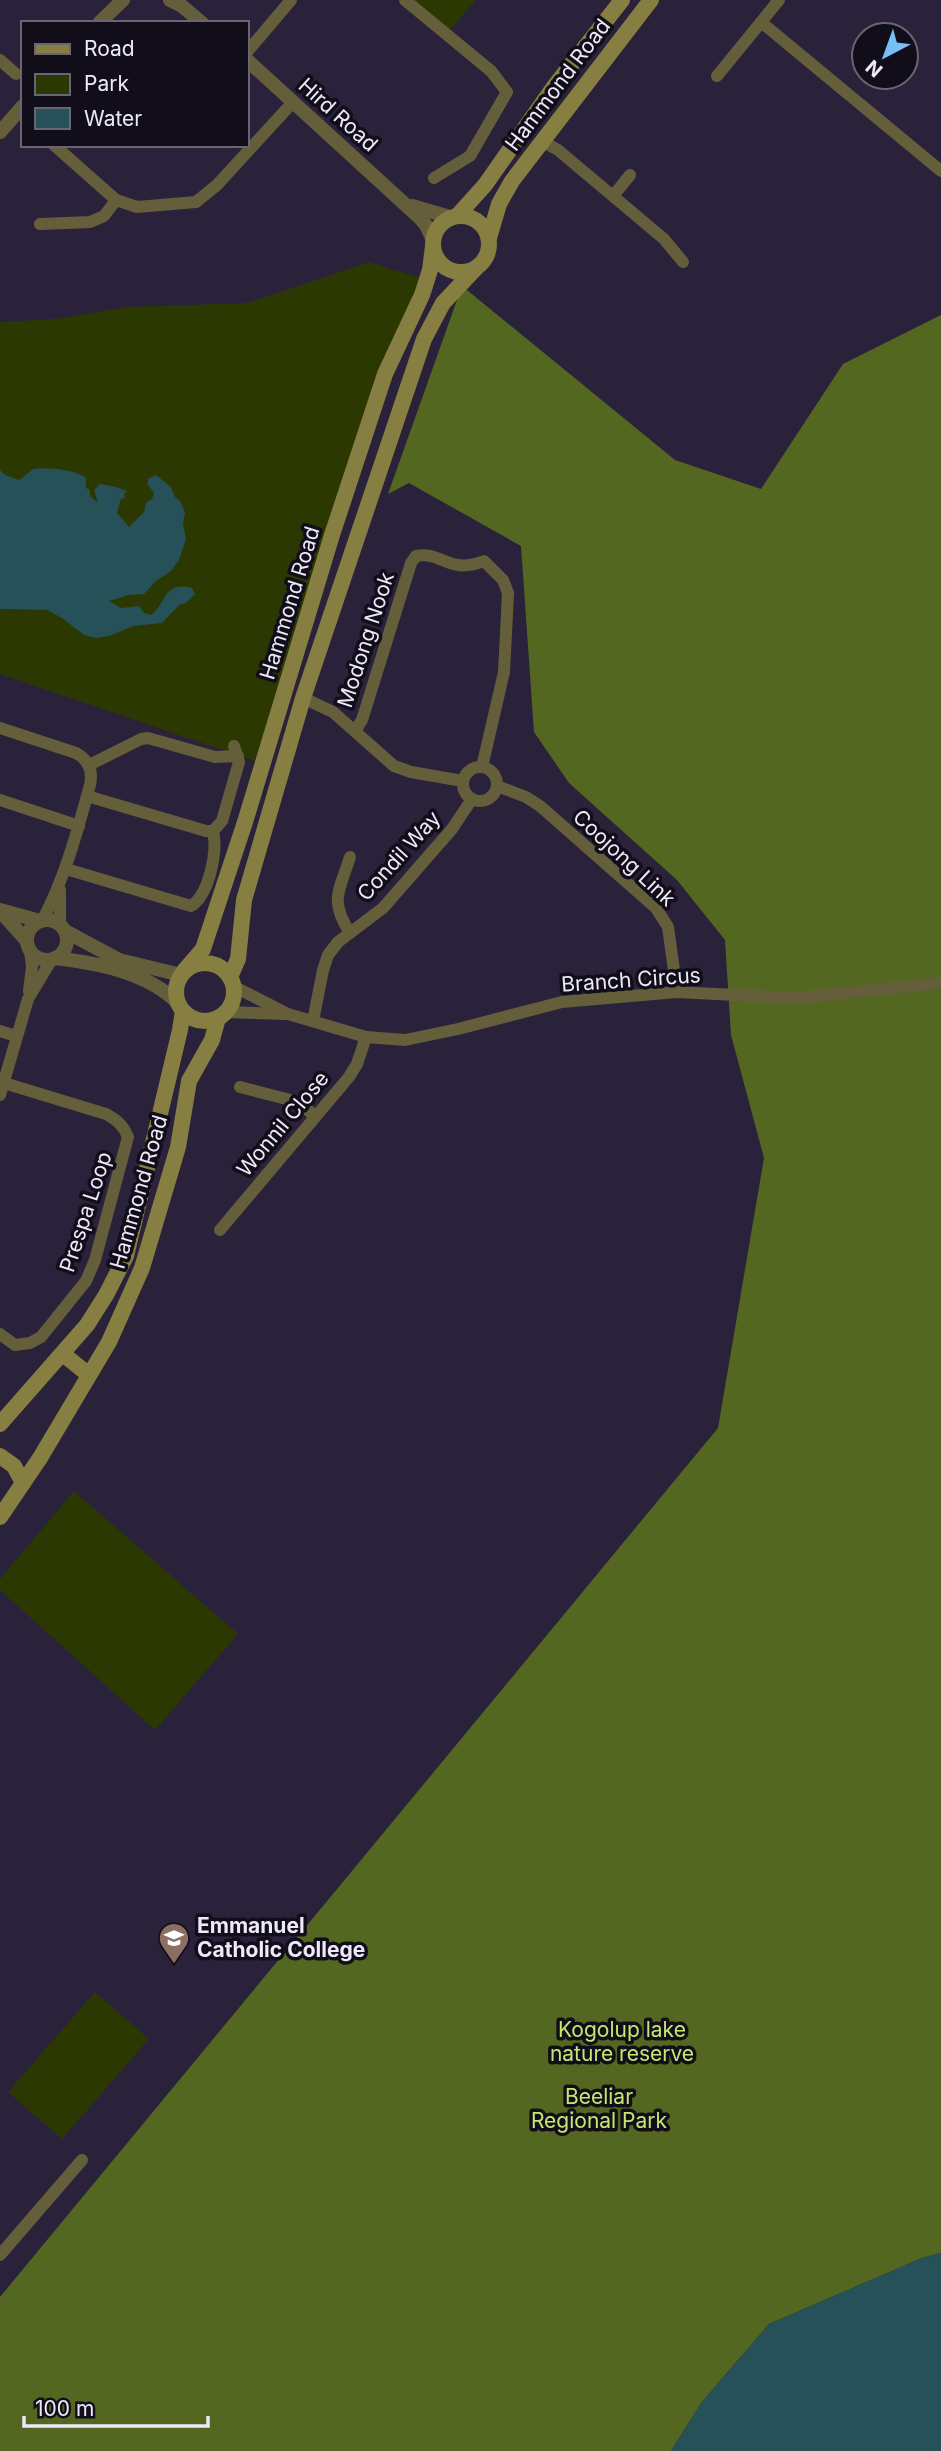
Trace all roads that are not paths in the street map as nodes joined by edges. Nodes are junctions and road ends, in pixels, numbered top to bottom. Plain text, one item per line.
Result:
1 (291, 0) edge
2 (405, 0) edge
3 (622, 0) edge
4 (651, 0) edge
5 (779, 0) edge
6 (177, 2) edge
7 (116, 3) edge
8 (101, 21) edge
9 (200, 21) edge
10 (761, 22) junction
11 (248, 51) edge
12 (0, 60) edge
13 (248, 62) edge
14 (16, 74) dead end
15 (717, 76) dead end
16 (293, 102) junction
17 (21, 112) edge
18 (0, 132) edge
19 (542, 141) junction
20 (56, 147) edge
21 (941, 171) edge
22 (630, 175) dead end
23 (434, 178) dead end
24 (613, 196) junction
25 (116, 200) junction
26 (401, 201) junction
27 (454, 217) junction
28 (40, 224) dead end
29 (489, 237) junction
30 (433, 243) junction
31 (683, 262) dead end
32 (476, 268) junction
33 (303, 698) junction
34 (0, 728) edge
35 (355, 732) junction
36 (89, 765) junction
37 (482, 767) junction
38 (463, 780) junction
39 (497, 786) junction
40 (87, 796) junction
41 (472, 799) junction
42 (0, 800) edge
43 (79, 826) junction
44 (213, 831) junction
45 (350, 857) dead end
46 (66, 869) junction
47 (60, 886) junction
48 (0, 910) edge
49 (41, 921) junction
50 (62, 928) junction
51 (350, 933) junction
52 (29, 946) junction
53 (54, 958) junction
54 (183, 973) junction
55 (232, 981) junction
56 (941, 983) edge
57 (677, 992) junction
58 (28, 999) junction
59 (180, 1007) junction
60 (288, 1014) junction
61 (222, 1015) junction
62 (313, 1021) junction
63 (0, 1031) edge
64 (16, 1036) junction
65 (366, 1037) junction
66 (240, 1087) dead end
67 (2, 1089) edge
68 (315, 1116) junction
69 (220, 1230) dead end
70 (0, 1335) edge
71 (63, 1354) junction
72 (89, 1375) junction
73 (0, 1424) edge
74 (0, 1456) edge
75 (23, 1483) junction
76 (0, 1517) edge
77 (82, 2160) dead end
78 (0, 2255) edge

1 - 11 street
2 - 23 street
3 - 27 main road, Hammond Road
4 - 19 main road, Hammond Road
5 - 10 street
6 - 9 street
7 - 8 street
10 - 15 street
10 - 21 street
12 - 14 street
13 - 16 street, Hird Road
16 - 25 street
16 - 26 street, Hird Road
17 - 18 street
19 - 24 street
19 - 29 main road, Hammond Road
20 - 25 street
22 - 24 street
24 - 31 street
25 - 28 street
26 - 27 street, Hird Road
26 - 30 street, Hird Road
27 - 29 main road
27 - 30 main road
29 - 32 main road
30 - 32 main road
30 - 54 main road, Hammond Road
32 - 33 main road, Hammond Road
33 - 35 street
33 - 55 main road, Hammond Road
34 - 36 street
35 - 37 street, Modong Nook
35 - 38 street
36 - 40 street
36 - 44 street
37 - 38 street
37 - 39 street
38 - 41 street
39 - 41 street
39 - 57 street, Coojong Link
40 - 43 street
40 - 44 street
41 - 51 street, Condil Way
42 - 43 street
43 - 46 street
44 - 46 street
45 - 51 street, Condil Way
46 - 47 street
47 - 49 street
47 - 50 street
48 - 49 street
48 - 52 street
49 - 50 street
49 - 52 street
50 - 53 street
50 - 54 street
51 - 62 street, Condil Way
52 - 53 street
52 - 58 street
53 - 58 street
53 - 59 street
54 - 55 main road
54 - 59 main road
55 - 60 street, Branch Circus
55 - 61 main road
56 - 57 street, Branch Circus
57 - 65 street, Branch Circus
58 - 64 street
59 - 61 main road
59 - 71 main road, Hammond Road
60 - 61 street, Branch Circus
60 - 62 street, Branch Circus
61 - 72 main road, Hammond Road
62 - 65 street, Branch Circus
63 - 64 street
64 - 67 street
65 - 68 street, Wonnil Close
66 - 68 street
67 - 70 street, Prespa Loop
68 - 69 street, Wonnil Close
71 - 72 main road
71 - 73 main road, Hammond Road
72 - 75 main road, Hammond Road
74 - 75 main road
75 - 76 main road, Hammond Road
77 - 78 street

